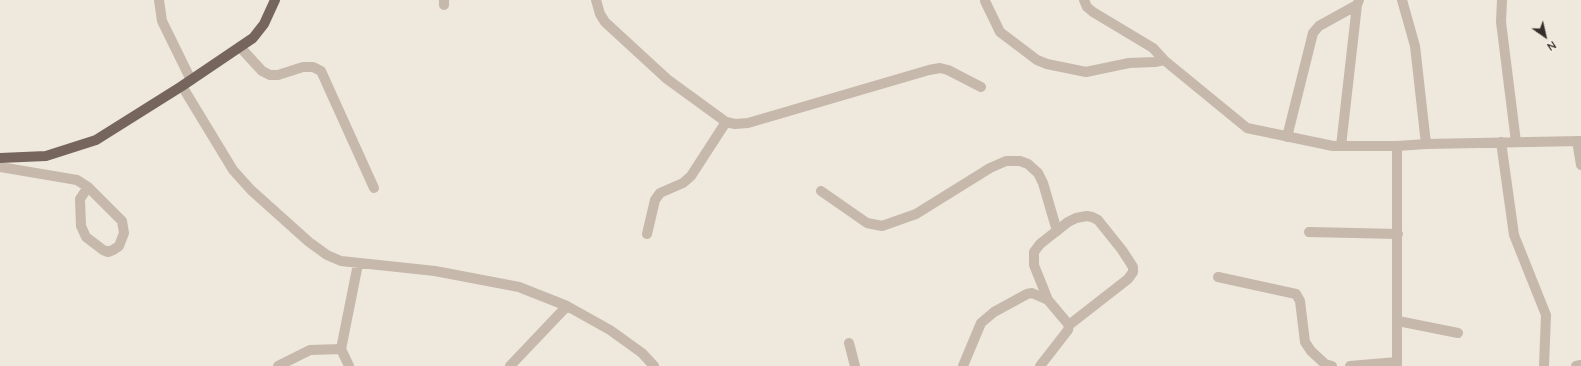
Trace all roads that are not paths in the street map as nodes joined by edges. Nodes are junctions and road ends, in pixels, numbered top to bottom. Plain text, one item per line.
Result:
1 (159, 0) edge
2 (275, 0) edge
3 (596, 0) edge
4 (1084, 0) edge
5 (1402, 0) edge
6 (1502, 0) edge
7 (985, 1) dead end
8 (1358, 2) edge
9 (240, 47) junction
10 (1164, 60) junction
11 (187, 83) junction
12 (982, 87) dead end
13 (726, 122) junction
14 (1287, 137) junction
15 (1579, 141) edge
16 (1501, 142) junction
17 (1516, 142) junction
18 (1426, 144) junction
19 (1341, 146) junction
20 (1397, 146) junction
21 (0, 158) edge
22 (1581, 165) edge
23 (0, 167) edge
24 (88, 187) junction
25 (374, 188) dead end
26 (821, 191) dead end
27 (1057, 231) junction
28 (1309, 232) dead end
29 (647, 234) dead end
30 (1398, 234) junction
31 (358, 264) junction
32 (1218, 277) dead end
33 (1048, 300) junction
34 (567, 306) junction
35 (1398, 321) junction
36 (1069, 325) junction
37 (1458, 333) dead end
38 (849, 343) dead end
39 (341, 349) junction
40 (1397, 364) edge
41 (1581, 365) edge
42 (278, 366) edge
43 (348, 366) edge
44 (510, 366) edge
45 (654, 366) edge
46 (855, 366) edge
47 (963, 366) edge
48 (1040, 366) edge
49 (1332, 366) edge
50 (1350, 366) edge
51 (1544, 366) edge
52 (1576, 366) edge

1 - 11 street
2 - 9 main road
3 - 13 street
4 - 10 street
5 - 18 street
6 - 17 street
7 - 10 street
8 - 14 street
8 - 19 street
9 - 11 main road
9 - 25 street
10 - 14 street
11 - 21 main road
11 - 31 street
12 - 13 street
13 - 29 street
14 - 19 street
15 - 17 street
15 - 22 street
16 - 17 street
16 - 18 street
16 - 51 street
18 - 20 street
19 - 20 street
20 - 30 street
23 - 24 street
24 - 24 street
26 - 27 street
27 - 33 street
27 - 36 street
28 - 30 street
30 - 35 street
31 - 34 street
31 - 39 street
32 - 49 street
33 - 36 street
33 - 47 street
34 - 44 street
34 - 45 street
35 - 37 street
35 - 40 street
36 - 48 street
38 - 46 street
39 - 42 street
39 - 43 street
40 - 50 street
41 - 52 street

